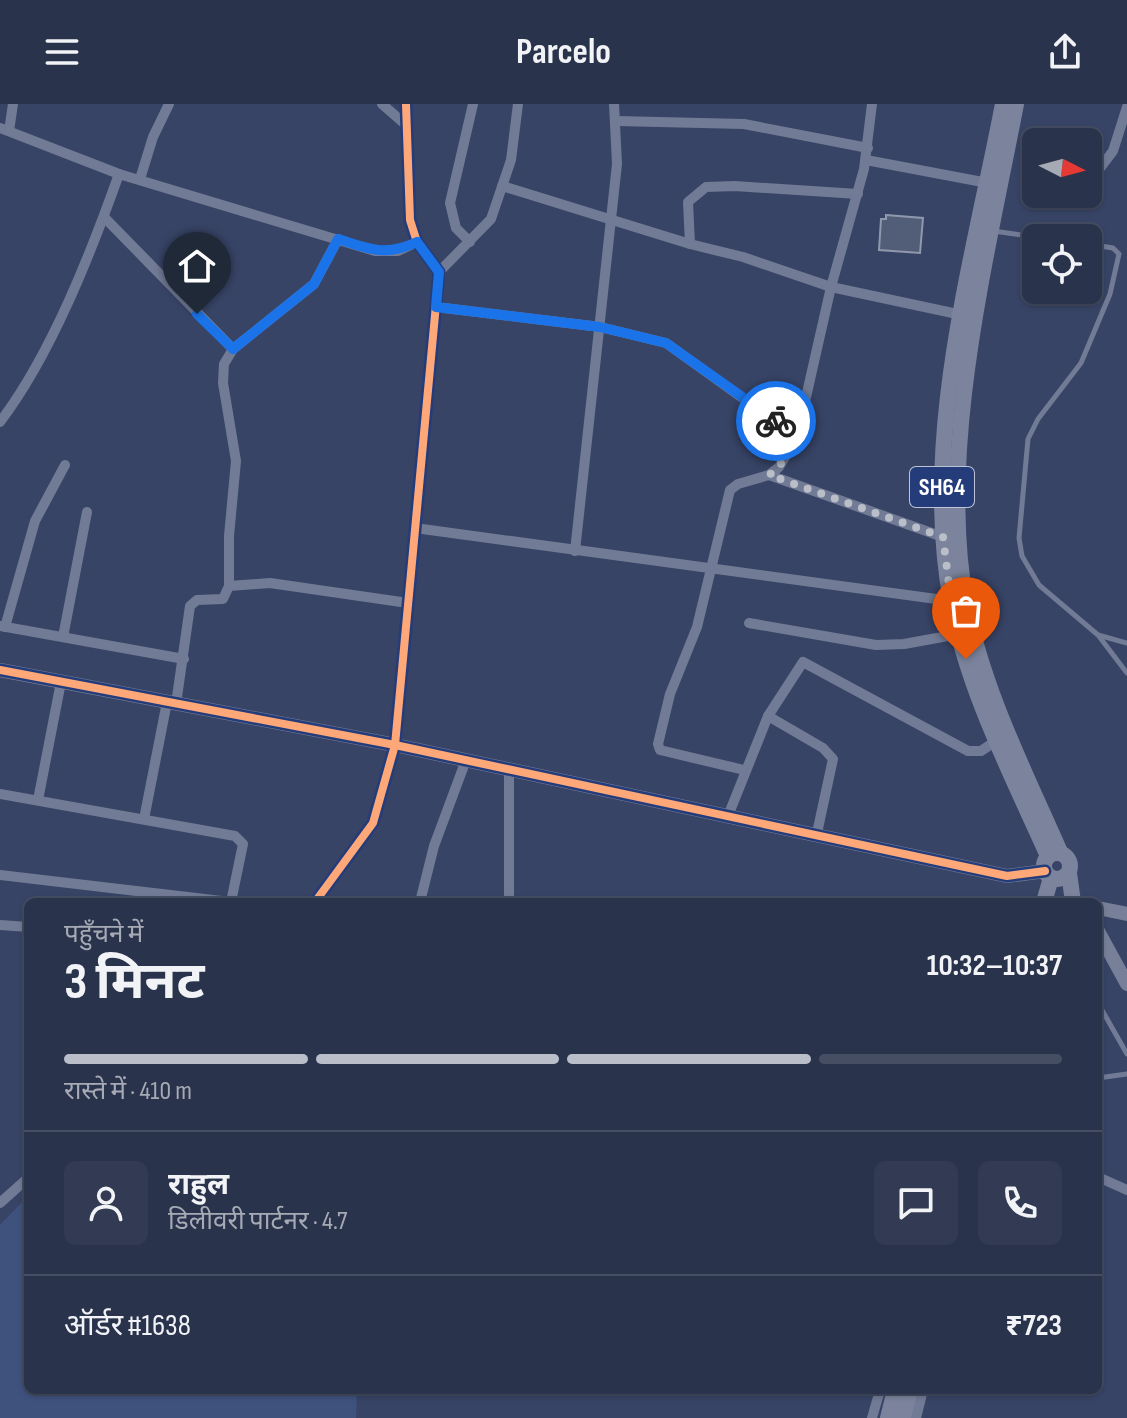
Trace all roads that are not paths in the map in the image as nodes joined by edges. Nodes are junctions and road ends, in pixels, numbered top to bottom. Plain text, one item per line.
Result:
1 (13, 104) edge
2 (169, 104) edge
3 (382, 104) edge
4 (406, 104) edge
5 (473, 104) edge
6 (518, 104) edge
7 (614, 104) edge
8 (1003, 104) edge
9 (1016, 104) edge
10 (869, 105) edge
11 (1127, 107) edge
12 (616, 121) junction
13 (406, 125) junction
14 (4, 129) edge
15 (1124, 131) edge
16 (868, 148) junction
17 (866, 160) junction
18 (1102, 166) edge
19 (119, 174) junction
20 (140, 179) junction
21 (988, 183) junction
22 (502, 186) junction
23 (858, 194) junction
24 (104, 217) junction
25 (611, 218) junction
26 (992, 231) junction
27 (1022, 235) edge
28 (338, 239) junction
29 (417, 242) junction
30 (470, 242) junction
31 (690, 244) junction
32 (1102, 246) edge
33 (439, 272) junction
34 (831, 287) junction
35 (436, 307) junction
36 (962, 315) junction
37 (600, 327) junction
38 (233, 349) junction
39 (0, 422) edge
40 (797, 437) junction
41 (65, 465) dead end
42 (769, 475) junction
43 (87, 512) dead end
44 (415, 528) junction
45 (943, 537) junction
46 (575, 551) junction
47 (711, 570) junction
48 (229, 586) junction
49 (951, 601) junction
50 (408, 603) junction
51 (749, 623) dead end
52 (2, 626) edge
53 (959, 634) junction
54 (1098, 635) junction
55 (63, 637) junction
56 (1127, 643) edge
57 (184, 659) junction
58 (0, 670) edge
59 (1127, 673) edge
60 (61, 682) junction
61 (171, 703) junction
62 (768, 716) junction
63 (996, 741) junction
64 (395, 745) junction
65 (466, 760) junction
66 (509, 769) junction
67 (744, 770) junction
68 (0, 794) edge
69 (38, 800) junction
70 (728, 816) junction
71 (144, 819) junction
72 (817, 833) junction
73 (1051, 864) junction
74 (0, 875) edge
75 (1070, 878) junction
76 (196, 898) edge
77 (231, 898) edge
78 (318, 898) edge
79 (421, 898) edge
80 (509, 898) edge
81 (1045, 898) edge
82 (1072, 898) edge
83 (1080, 898) edge
84 (1102, 909) edge
85 (1127, 914) edge
86 (0, 925) edge
87 (24, 927) edge
88 (1102, 938) edge
89 (1127, 984) edge
90 (1102, 1010) edge
91 (1127, 1054) edge
92 (1127, 1074) edge
93 (1102, 1077) edge
94 (1102, 1179) edge
95 (24, 1182) edge
96 (1127, 1190) edge
97 (0, 1203) edge
98 (879, 1394) edge
99 (894, 1394) edge
100 (909, 1394) edge
101 (922, 1394) edge
102 (872, 1418) edge
103 (888, 1418) edge
104 (903, 1418) edge
105 (916, 1418) edge

1 - 14 street
2 - 20 street
3 - 13 street
4 - 13 street
5 - 30 street
6 - 22 street
7 - 12 street
8 - 21 main road, SH64
9 - 26 main road, SH64
10 - 16 street
11 - 15 street
12 - 16 street
12 - 25 street
13 - 29 street
14 - 19 street
15 - 18 street
16 - 17 street
17 - 21 street
17 - 23 street
19 - 20 street
19 - 24 street
20 - 28 street
21 - 36 main road, SH64
22 - 25 street
22 - 30 street
23 - 31 street
23 - 34 street
24 - 38 street
24 - 39 street
25 - 31 street
25 - 37 street
26 - 27 lane
26 - 73 main road, SH64
28 - 29 street
28 - 38 street
29 - 33 street
30 - 33 street
31 - 34 street
32 - 54 lane
33 - 35 street
34 - 36 street
34 - 40 street
35 - 37 street
35 - 44 street
36 - 45 main road, SH64
37 - 40 street
37 - 46 street
38 - 48 street
40 - 42 street
41 - 52 street
42 - 45 street
42 - 47 street
43 - 55 street
44 - 46 street
44 - 50 street
45 - 49 main road, SH64
46 - 47 street
47 - 49 street
47 - 67 street
48 - 50 street
48 - 57 street
49 - 53 main road, SH64
50 - 64 street
51 - 53 street
52 - 55 street
53 - 63 main road, SH64
54 - 56 lane
54 - 59 lane
55 - 57 street
57 - 61 street
58 - 60 street
60 - 61 street
60 - 69 street
61 - 64 street
61 - 71 street
62 - 63 street
62 - 67 street
62 - 72 street
63 - 73 main road, SH64
64 - 65 street
64 - 78 street
65 - 66 street
65 - 79 street
66 - 70 street
66 - 80 street
67 - 70 street
68 - 69 street
69 - 71 street
70 - 72 street
71 - 77 street
72 - 73 street
73 - 75 main road, SH64
73 - 81 main road
74 - 76 street
75 - 82 main road, SH64
75 - 83 street
84 - 85 street
86 - 87 street
88 - 89 street
90 - 91 lane
92 - 93 lane
94 - 96 street
95 - 97 street
98 - 102 street
99 - 103 main road
100 - 104 main road
101 - 105 street

